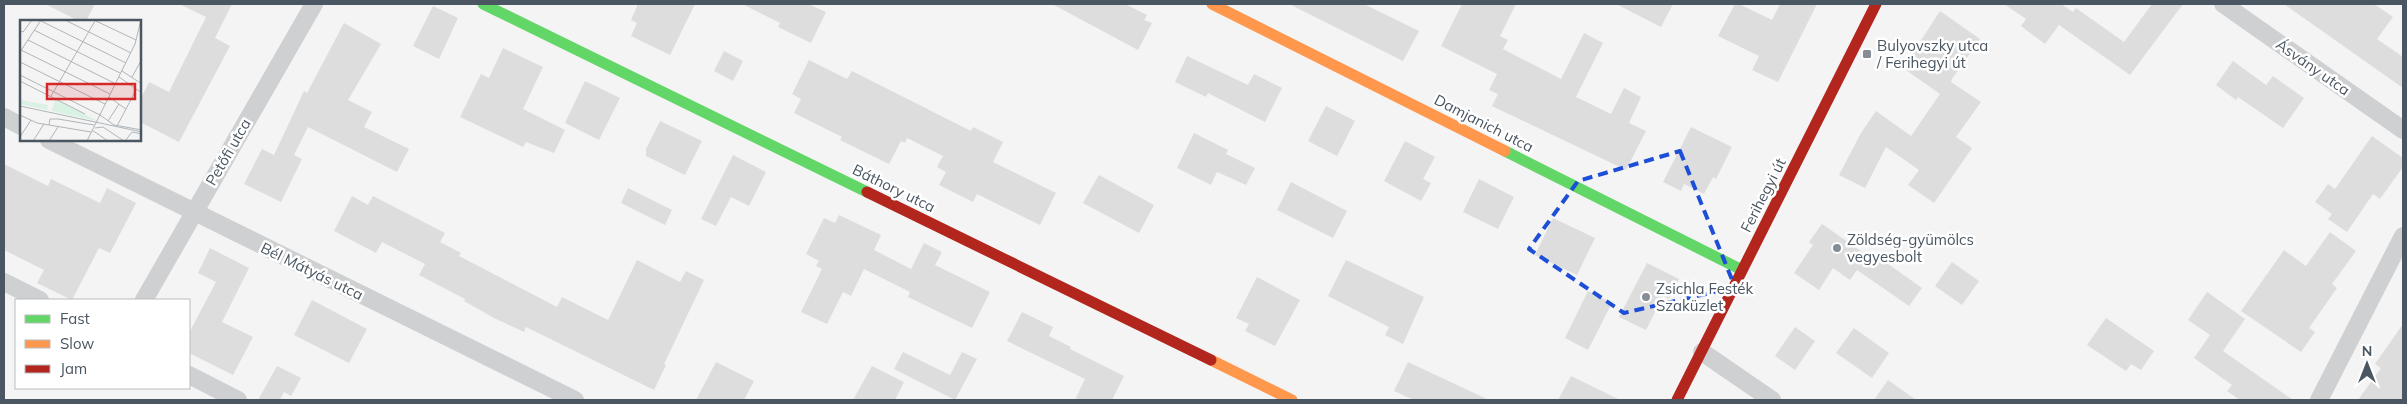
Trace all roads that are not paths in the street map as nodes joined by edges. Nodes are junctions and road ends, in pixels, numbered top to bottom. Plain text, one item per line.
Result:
1 (314, 4) edge
2 (483, 4) edge
3 (1212, 4) edge
4 (1876, 4) edge
5 (2223, 4) edge
6 (4, 117) edge
7 (20, 125) edge
8 (2403, 130) edge
9 (52, 141) edge
10 (193, 212) junction
11 (2403, 236) edge
12 (1742, 270) junction
13 (4, 282) edge
14 (38, 299) edge
15 (145, 299) edge
16 (1702, 352) junction
17 (190, 376) edge
18 (238, 400) edge
19 (575, 400) edge
20 (1292, 400) edge
21 (1677, 400) edge
22 (1772, 400) edge
23 (2319, 400) edge

1 - 10 street, Petőfi utca
2 - 20 street, Báthory utca
3 - 12 street, Damjanich utca
4 - 12 street, Ferihegyi út
5 - 8 street, Ásvány utca
6 - 7 street
9 - 10 street, Bél Mátyás utca
10 - 15 street, Petőfi utca
10 - 19 street, Bél Mátyás utca
11 - 23 street
12 - 16 street, Ferihegyi út
13 - 14 street
16 - 21 street, Ferihegyi út
16 - 22 street
17 - 18 street

